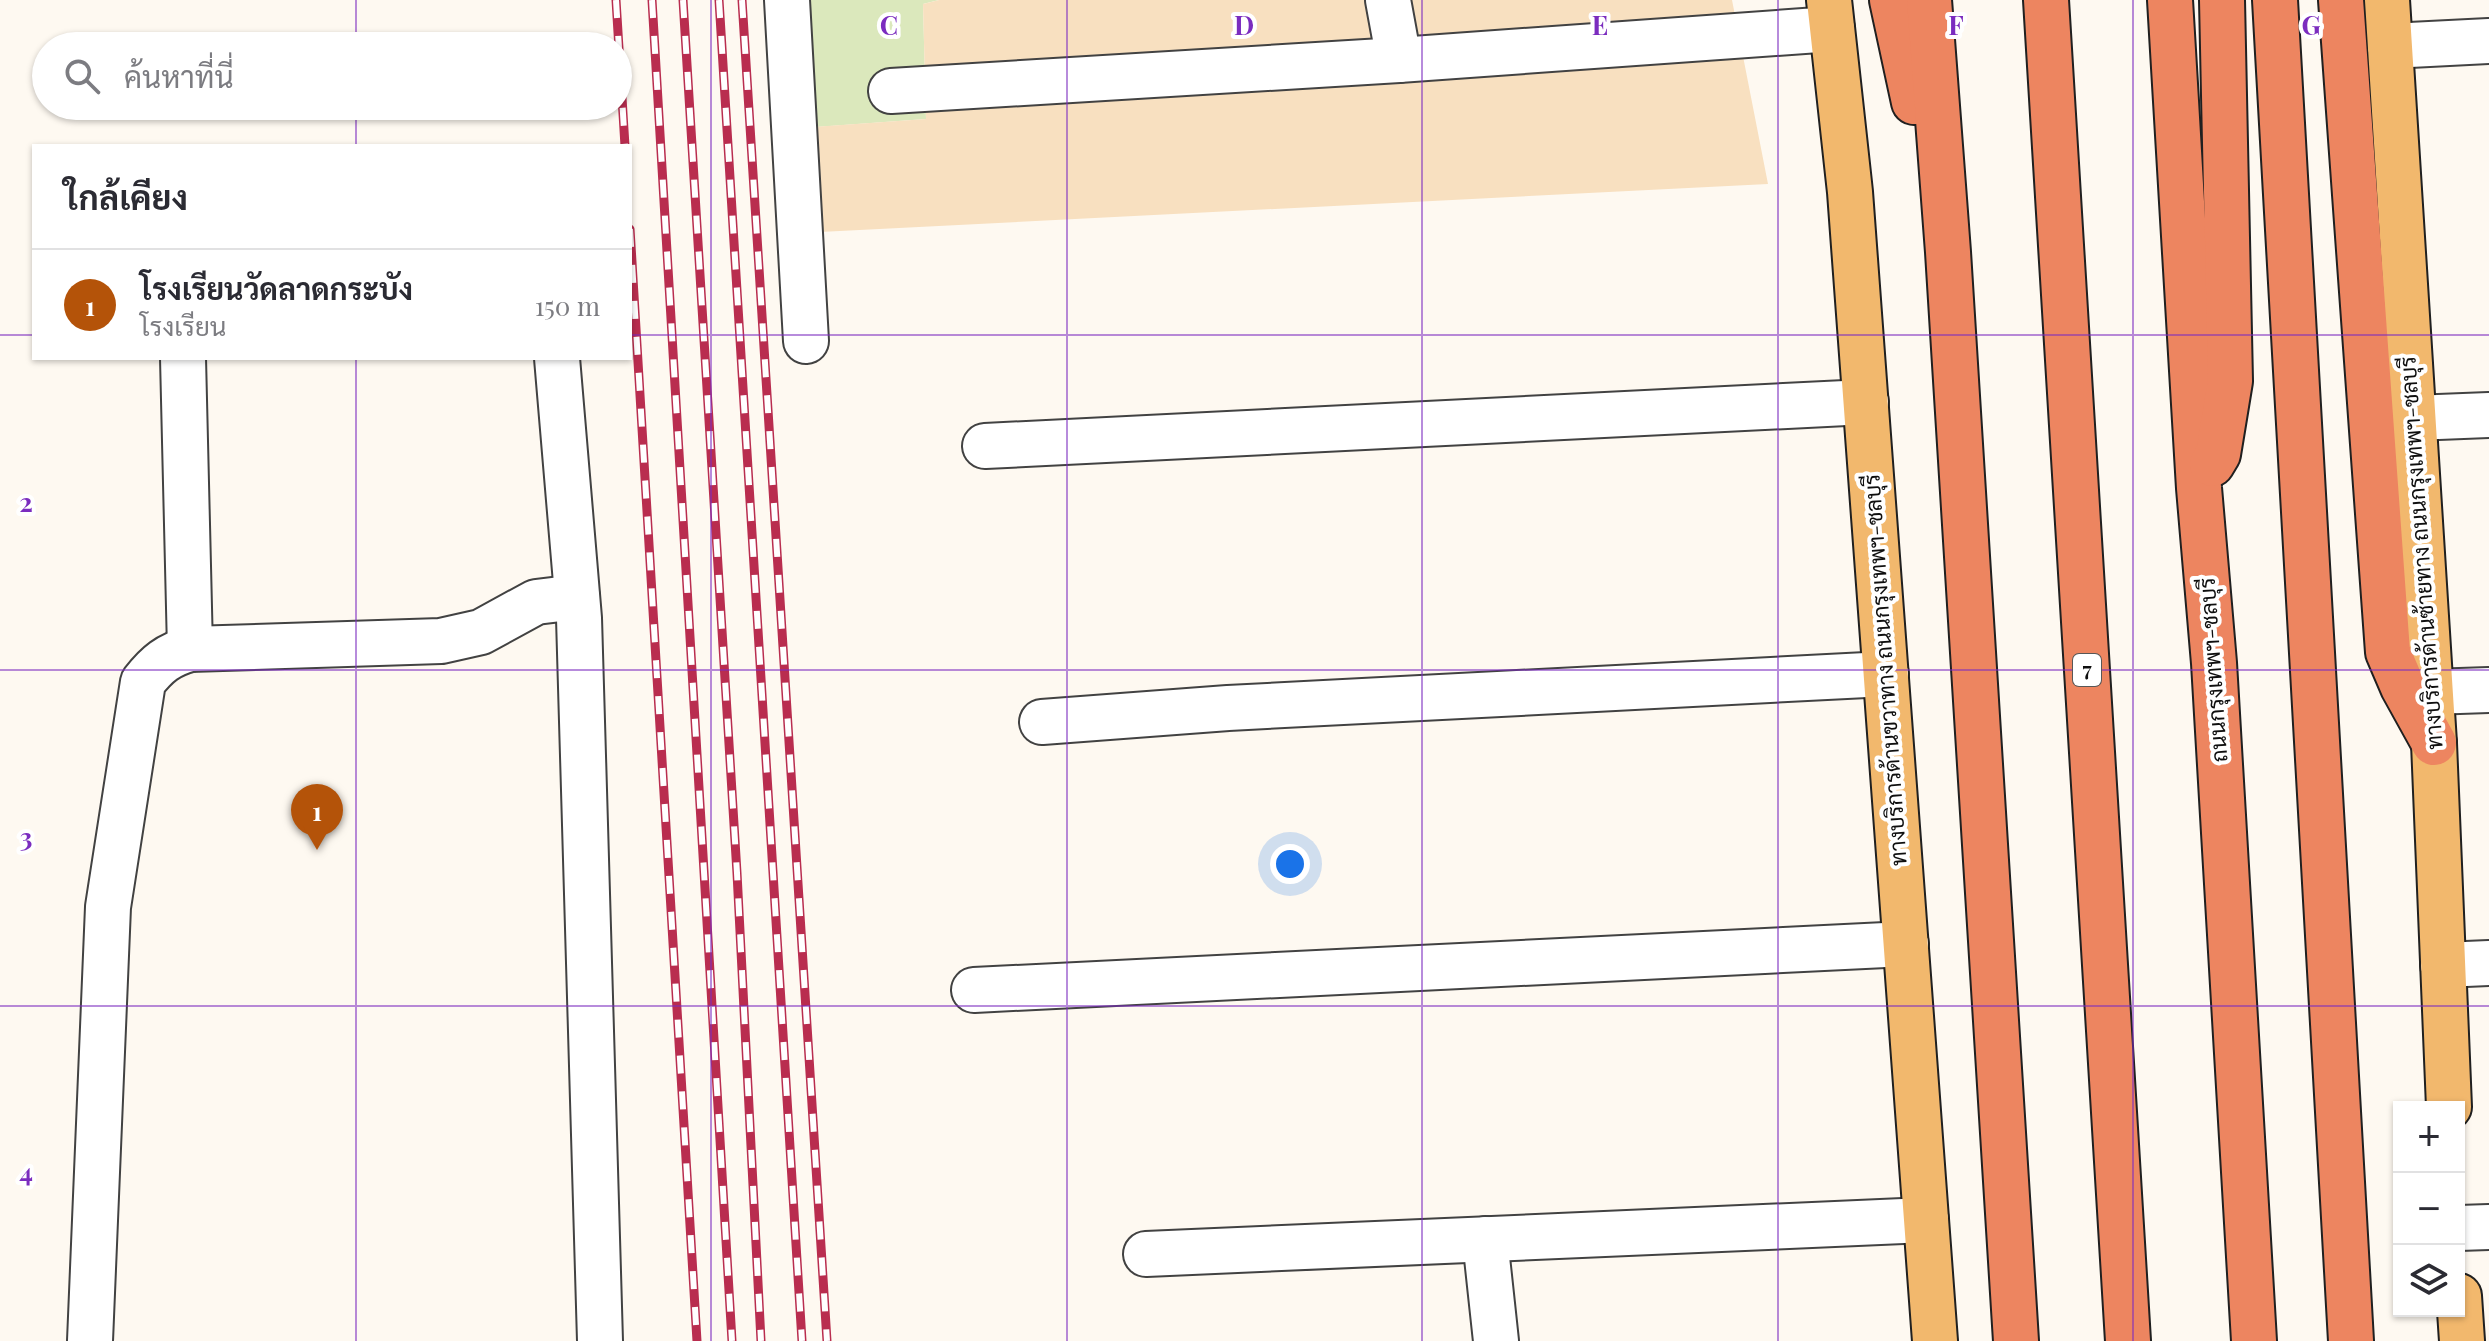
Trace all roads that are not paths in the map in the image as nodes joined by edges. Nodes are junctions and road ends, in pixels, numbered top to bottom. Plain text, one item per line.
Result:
1 (787, 0) edge
2 (1388, 0) edge
3 (1892, 0) edge
4 (1929, 0) edge
5 (2046, 0) edge
6 (2170, 0) edge
7 (2222, 0) edge
8 (2275, 0) edge
9 (2341, 0) edge
10 (2387, 0) edge
11 (1831, 14) edge
12 (2489, 41) edge
13 (2390, 46) junction
14 (1399, 60) junction
15 (891, 91) dead end
16 (1948, 252) junction
17 (806, 341) dead end
18 (183, 360) edge
19 (557, 360) edge
20 (1866, 402) junction
21 (2489, 415) edge
22 (2413, 418) junction
23 (985, 446) dead end
24 (2199, 488) junction
25 (577, 597) junction
26 (190, 649) junction
27 (1886, 674) junction
28 (2489, 690) edge
29 (2430, 692) junction
30 (1042, 722) dead end
31 (2434, 743) junction
32 (1906, 944) junction
33 (2489, 963) edge
34 (2443, 965) junction
35 (974, 990) dead end
36 (2449, 1101) edge
37 (1926, 1220) junction
38 (2489, 1227) edge
39 (2465, 1228) edge
40 (1485, 1239) junction
41 (1146, 1254) dead end
42 (2460, 1317) edge
43 (90, 1341) edge
44 (600, 1341) edge
45 (1496, 1341) edge
46 (1935, 1341) edge
47 (2016, 1341) edge
48 (2128, 1341) edge
49 (2254, 1341) edge
50 (2351, 1341) edge
51 (2462, 1341) edge

1 - 17 street
2 - 14 street
3 - 16 highway
4 - 16 highway
5 - 48 highway, 7
6 - 24 highway, ถนนกรุงเทพฯ-ชลบุรี
7 - 24 highway
8 - 50 highway
9 - 31 highway
10 - 13 main road, ทางบริการด้านซ้ายทาง ถนนกรุงเทพฯ-ชลบุรี
11 - 14 street
11 - 20 main road, ทางบริการด้านขวาทาง ถนนกรุงเทพฯ-ชลบุรี
12 - 13 street
13 - 22 main road, ทางบริการด้านซ้ายทาง ถนนกรุงเทพฯ-ชลบุรี
14 - 15 street
16 - 47 highway
18 - 26 street
19 - 25 street
20 - 23 street
20 - 27 main road, ทางบริการด้านขวาทาง ถนนกรุงเทพฯ-ชลบุรี
21 - 22 street
22 - 29 main road, ทางบริการด้านซ้ายทาง ถนนกรุงเทพฯ-ชลบุรี
24 - 49 highway, ถนนกรุงเทพฯ-ชลบุรี
25 - 26 street
25 - 44 street
26 - 43 street
27 - 30 street
27 - 32 main road, ทางบริการด้านขวาทาง ถนนกรุงเทพฯ-ชลบุรี
28 - 29 street
29 - 31 main road, ทางบริการด้านซ้ายทาง ถนนกรุงเทพฯ-ชลบุรี
31 - 34 main road, ทางบริการด้านซ้ายทาง ถนนกรุงเทพฯ-ชลบุรี
32 - 35 street
32 - 37 main road, ทางบริการด้านขวาทาง ถนนกรุงเทพฯ-ชลบุรี
33 - 34 street
34 - 36 main road, ทางบริการด้านซ้ายทาง ถนนกรุงเทพฯ-ชลบุรี
37 - 40 street
37 - 46 main road, ทางบริการด้านขวาทาง ถนนกรุงเทพฯ-ชลบุรี
38 - 39 street
40 - 41 street
40 - 45 street
42 - 51 main road

